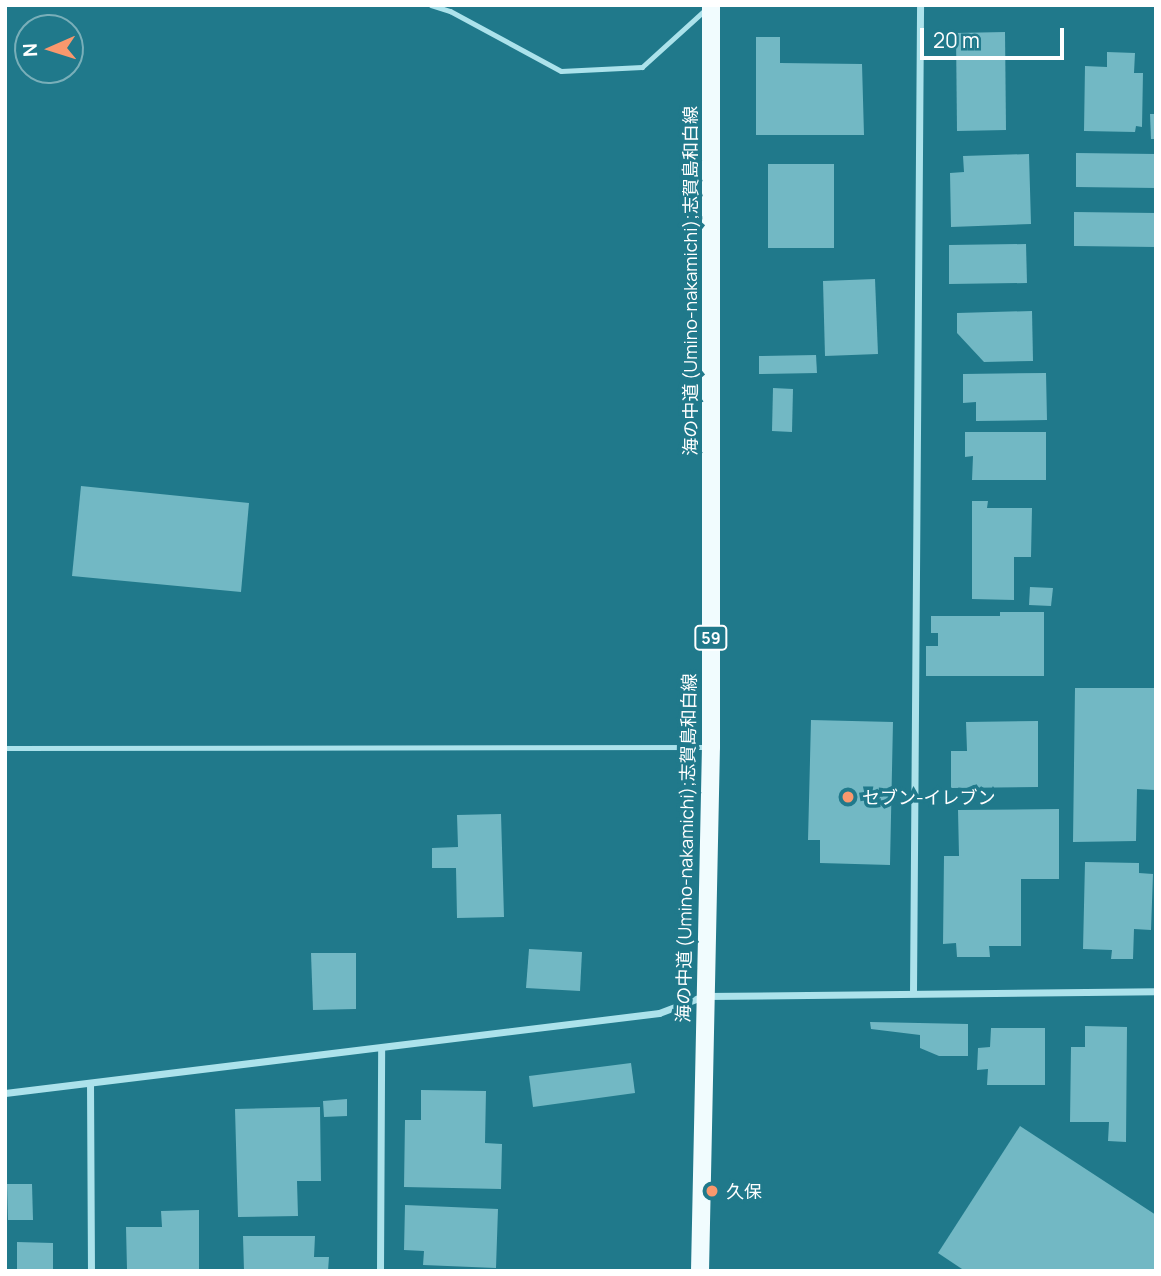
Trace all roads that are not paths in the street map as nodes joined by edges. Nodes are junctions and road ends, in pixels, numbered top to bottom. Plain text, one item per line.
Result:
1 (431, 5) edge
2 (710, 5) edge
3 (920, 5) edge
4 (710, 747) junction
5 (5, 748) edge
6 (1156, 991) edge
7 (914, 993) junction
8 (704, 996) junction
9 (381, 1049) junction
10 (90, 1083) junction
11 (5, 1093) edge
12 (91, 1271) edge
13 (380, 1271) edge
14 (700, 1271) edge

1 - 2 lane
2 - 4 main road, 海の中道 (Umino-nakamichi);志賀島和白線 / 59
3 - 7 street
4 - 5 lane
4 - 8 main road, 海の中道 (Umino-nakamichi);志賀島和白線 / 59
6 - 7 street
7 - 8 street
8 - 9 street
8 - 14 main road, 海の中道 (Umino-nakamichi);志賀島和白線 / 59
9 - 10 street
9 - 13 street
10 - 11 street
10 - 12 street

